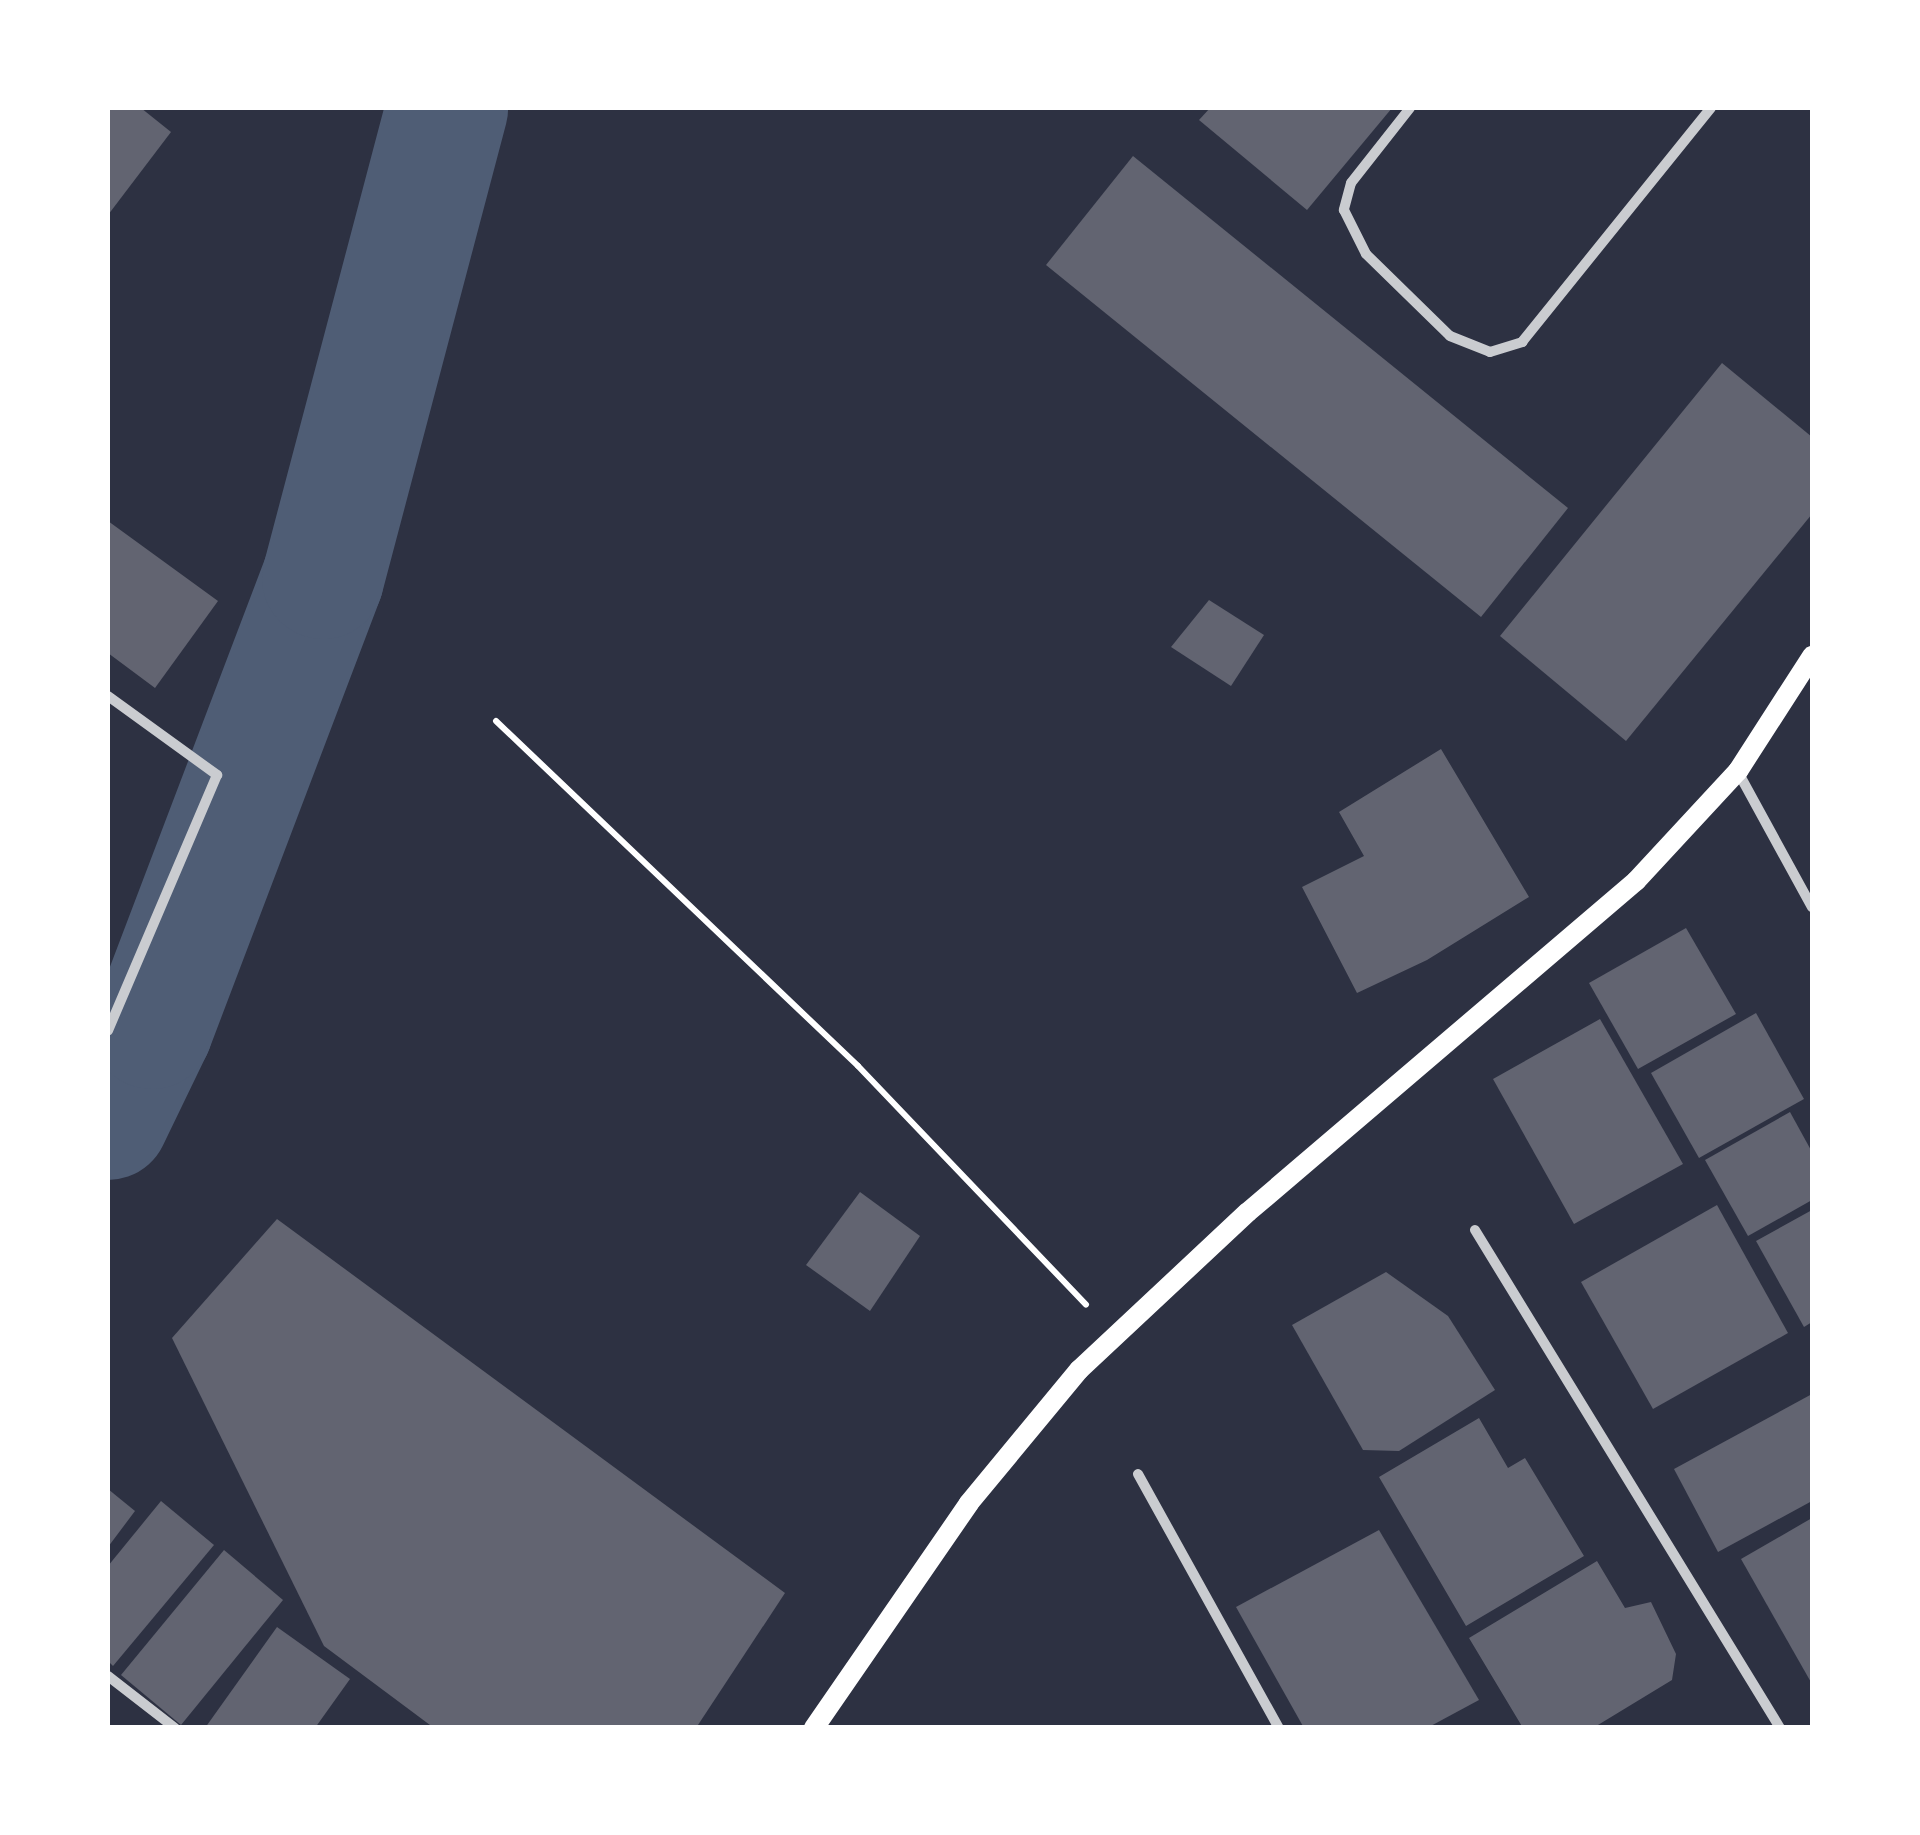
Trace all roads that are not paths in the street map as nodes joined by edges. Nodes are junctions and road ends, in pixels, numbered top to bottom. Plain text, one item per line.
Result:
1 (1410, 108) edge
2 (1710, 108) edge
3 (1812, 656) edge
4 (108, 696) edge
5 (1738, 771) junction
6 (1812, 907) edge
7 (108, 1032) edge
8 (1475, 1230) dead end
9 (1138, 1474) dead end
10 (108, 1676) edge
11 (175, 1728) edge
12 (814, 1728) edge
13 (1279, 1728) edge
14 (1780, 1728) edge

1 - 2 street
3 - 5 main road
4 - 7 street
5 - 6 street
5 - 12 main road
8 - 14 street
9 - 13 street
10 - 11 street

